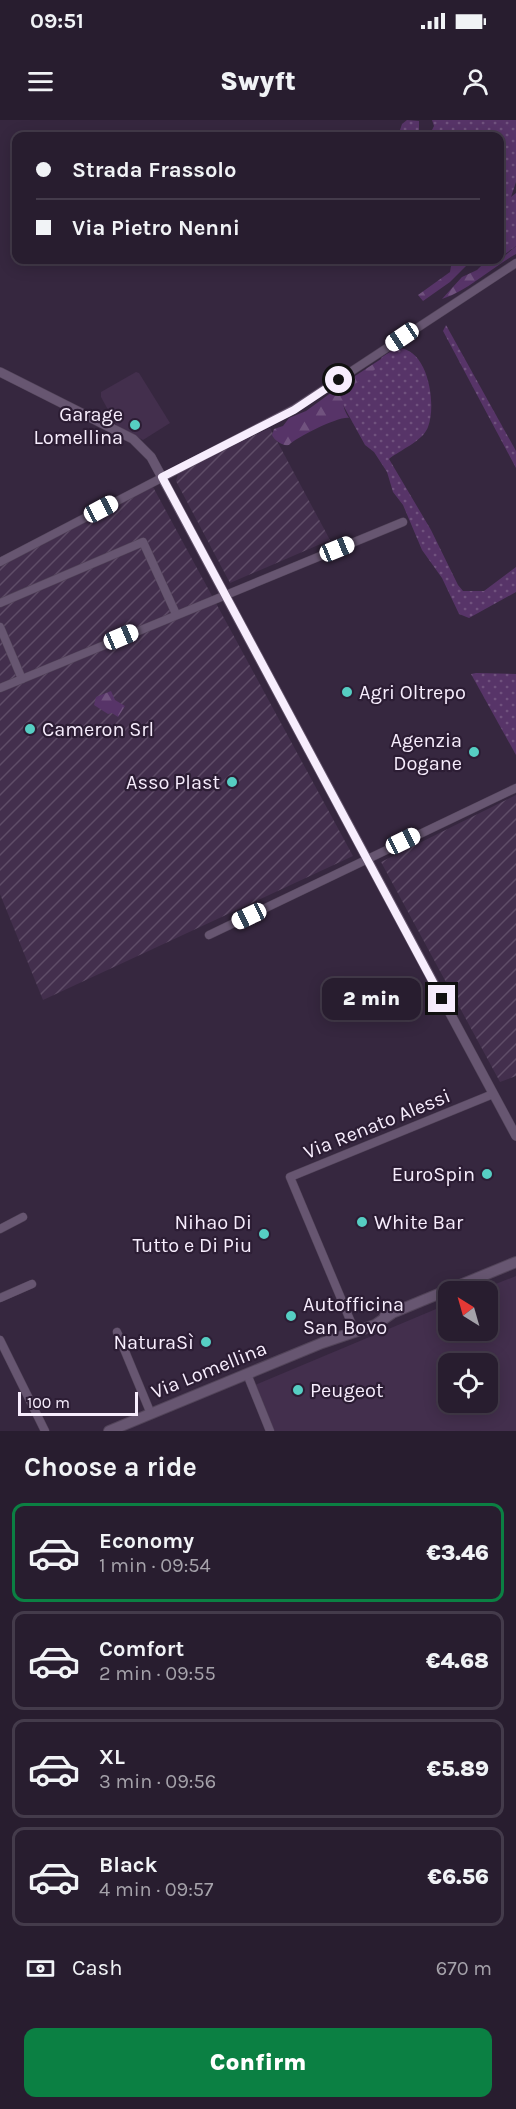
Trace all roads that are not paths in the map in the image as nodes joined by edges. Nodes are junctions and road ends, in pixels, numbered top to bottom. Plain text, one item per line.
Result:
1 (516, 263) edge
2 (0, 372) edge
3 (162, 477) junction
4 (404, 522) dead end
5 (0, 562) edge
6 (226, 594) junction
7 (0, 603) edge
8 (176, 614) junction
9 (0, 627) edge
10 (22, 679) junction
11 (0, 688) edge
12 (516, 788) edge
13 (367, 859) junction
14 (209, 935) dead end
15 (493, 1094) junction
16 (516, 1136) edge
17 (23, 1217) dead end
18 (0, 1230) edge
19 (516, 1262) edge
20 (516, 1267) edge
21 (482, 1278) junction
22 (32, 1284) dead end
23 (0, 1298) edge
24 (392, 1314) junction
25 (353, 1327) junction
26 (117, 1332) dead end
27 (0, 1340) edge
28 (322, 1343) junction
29 (247, 1374) junction
30 (151, 1414) junction
31 (45, 1431) edge
32 (109, 1431) edge
33 (270, 1431) edge

1 - 3 street
2 - 3 street
3 - 5 street
3 - 6 street
4 - 6 street
6 - 8 street
6 - 13 street
7 - 8 street
8 - 10 street
9 - 10 street
10 - 11 street
12 - 13 street
13 - 14 street
13 - 15 street
15 - 16 street
15 - 25 street, Via Renato Alessi
17 - 18 street
19 - 21 main road, Via Lomellina
20 - 21 main road, Via Lomellina
21 - 24 main road, Via Lomellina
22 - 23 street
24 - 25 main road, Via Lomellina
24 - 28 main road, Via Lomellina
25 - 28 main road, Via Lomellina
26 - 30 street
27 - 31 street
28 - 29 main road, Via Lomellina
29 - 30 main road, Via Lomellina
29 - 33 street
30 - 32 main road, Via Lomellina

